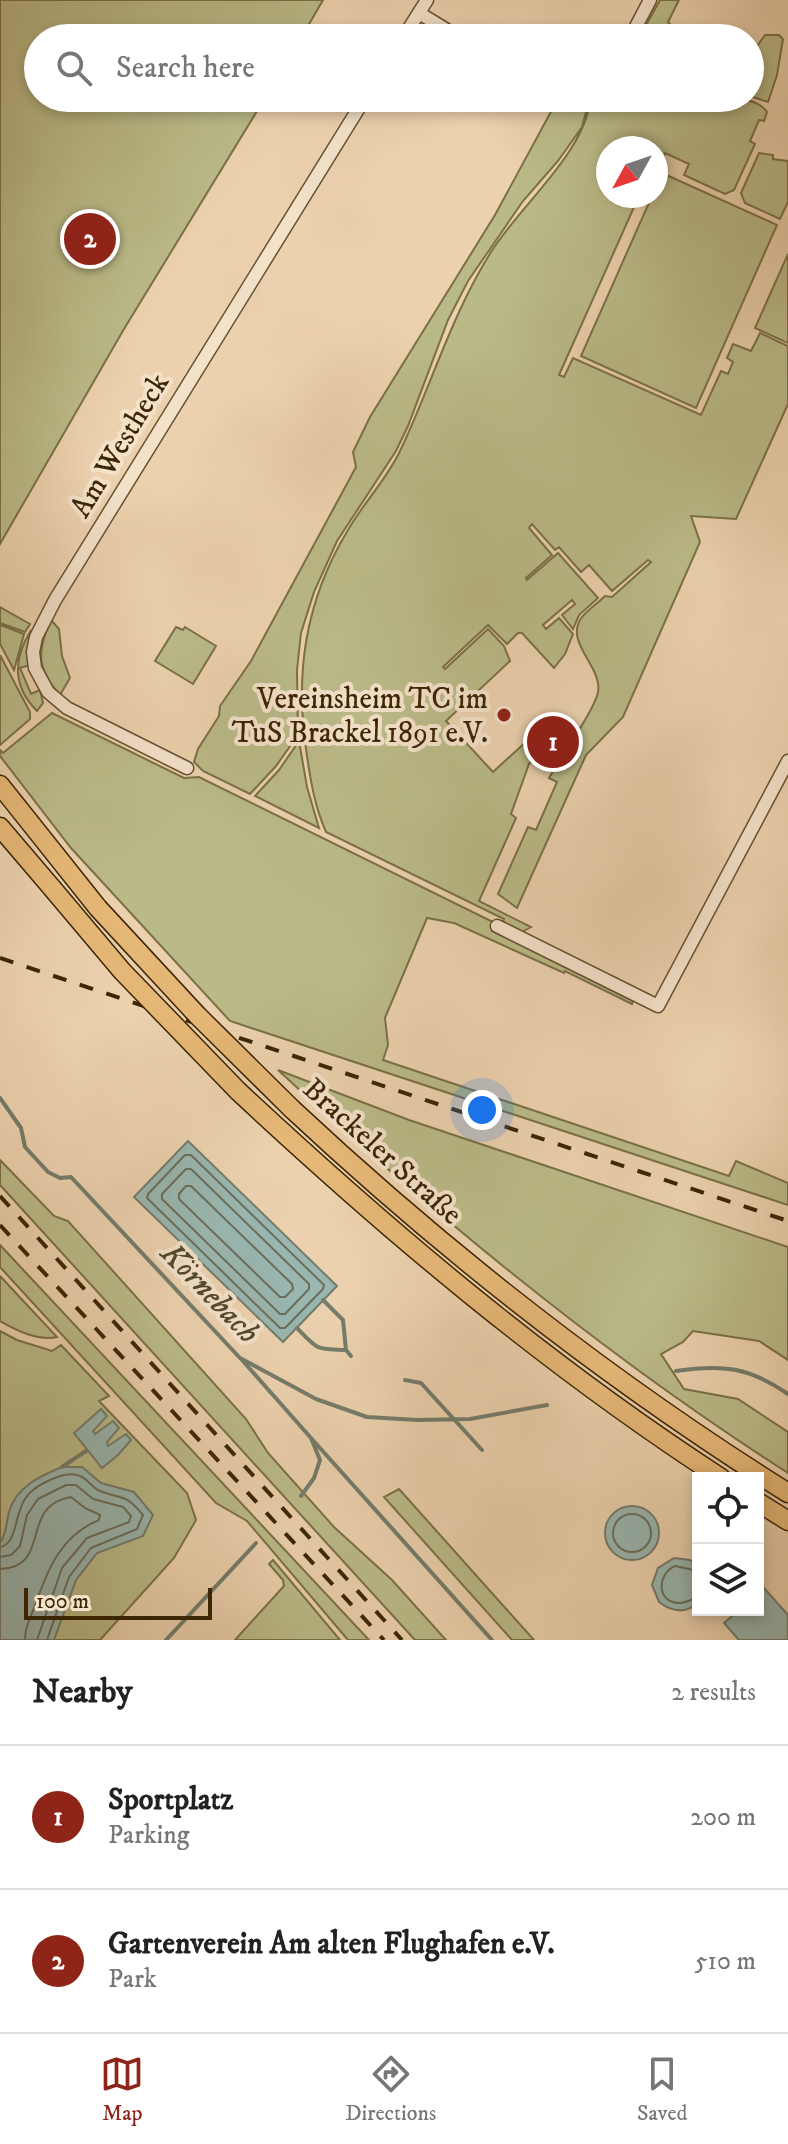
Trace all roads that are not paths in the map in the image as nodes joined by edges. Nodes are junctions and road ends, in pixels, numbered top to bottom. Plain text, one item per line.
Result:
1 (427, 0) edge
2 (650, 0) edge
3 (419, 13) junction
4 (412, 24) edge
5 (437, 24) edge
6 (637, 24) edge
7 (356, 112) edge
8 (788, 761) edge
9 (187, 768) dead end
10 (0, 772) edge
11 (0, 785) edge
12 (0, 827) edge
13 (33, 828) junction
14 (497, 926) dead end
15 (712, 1472) edge
16 (788, 1493) edge
17 (764, 1506) edge
18 (788, 1521) edge

1 - 3 street
2 - 6 street
3 - 4 street
3 - 5 street
7 - 9 street, Am Westheck
8 - 14 street
10 - 13 highway
11 - 13 highway, Brackeler Straße
12 - 15 highway, Brackeler Straße, bridge
13 - 16 highway, Brackeler Straße, bridge
17 - 18 highway

